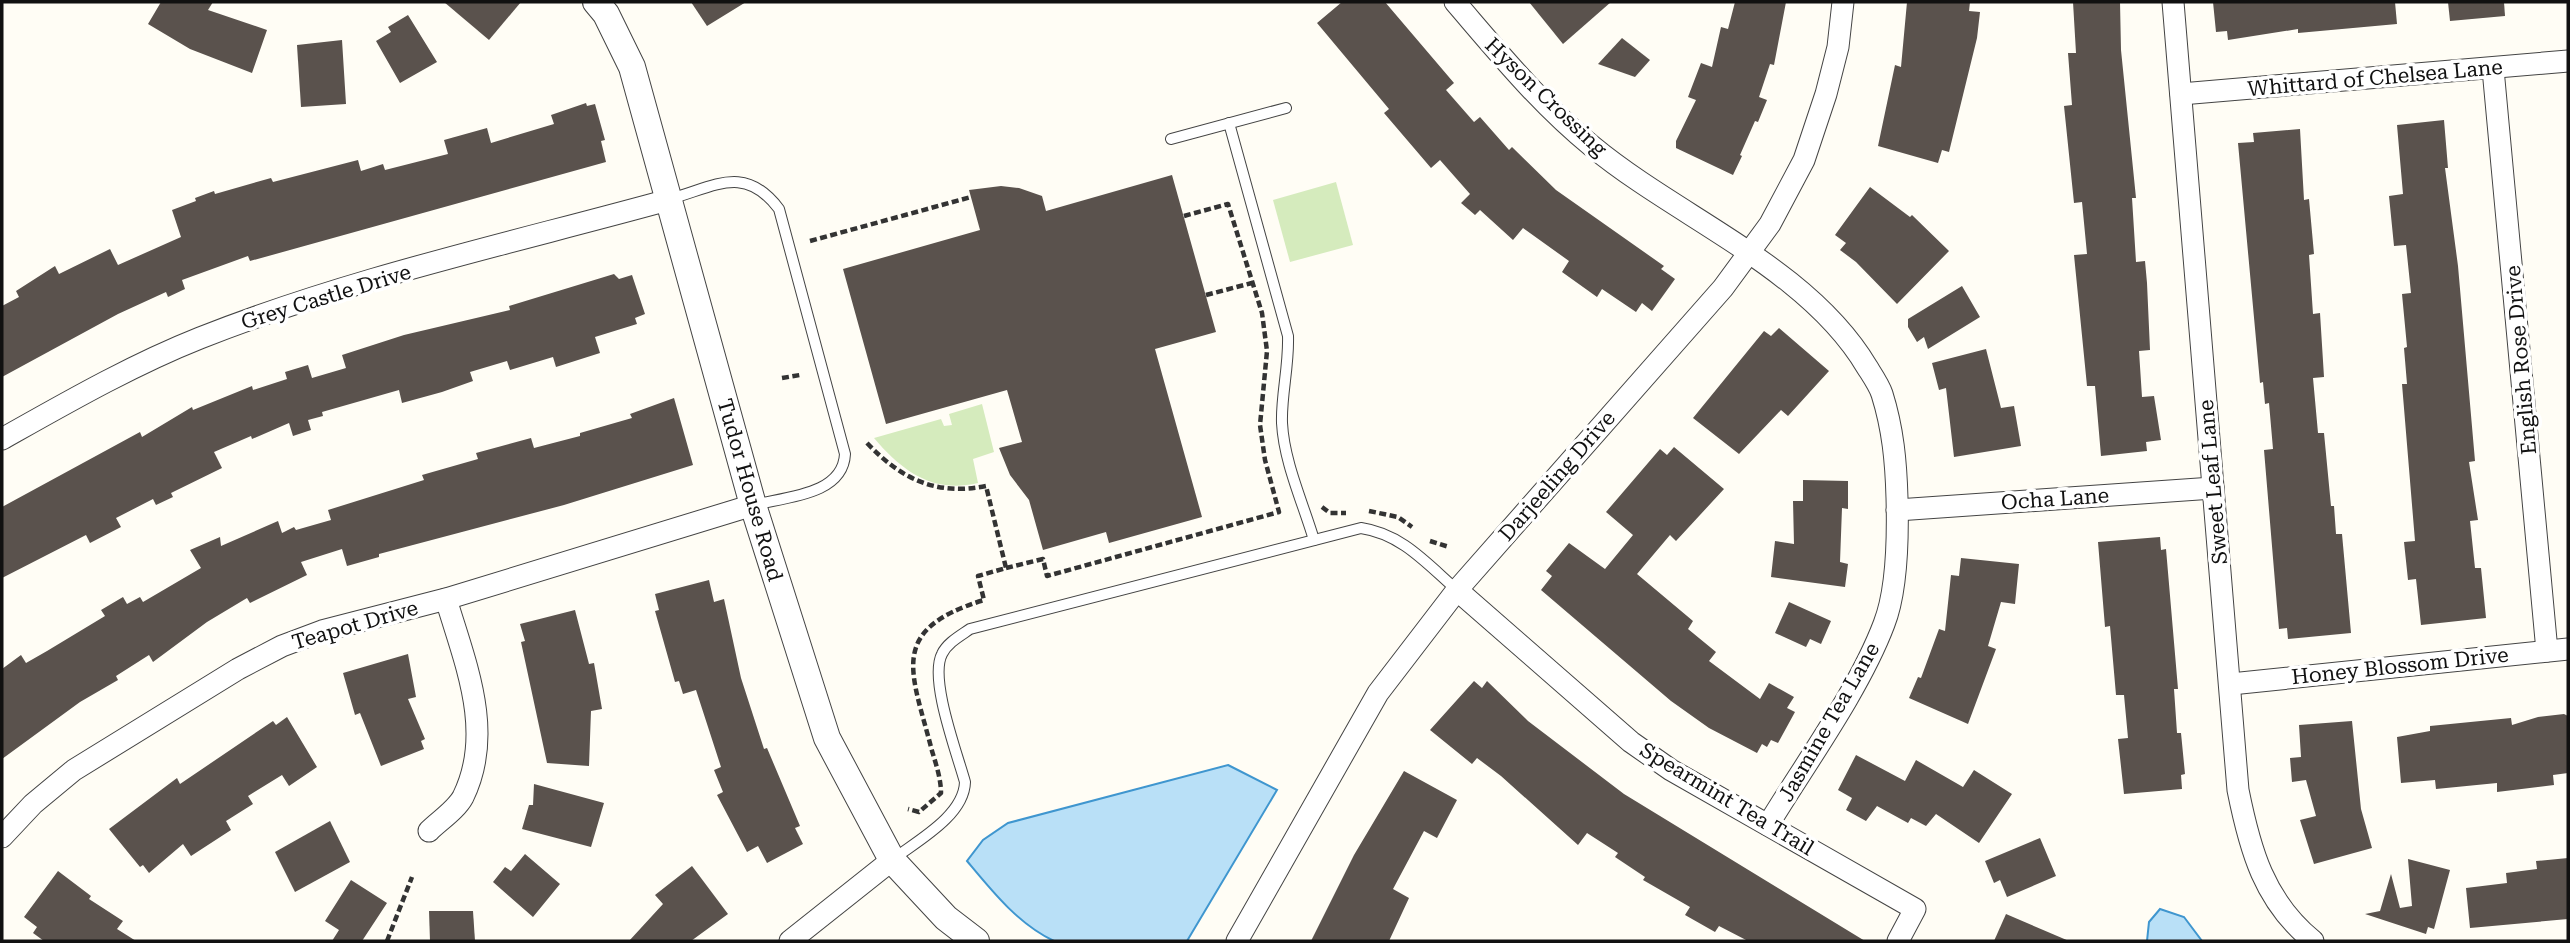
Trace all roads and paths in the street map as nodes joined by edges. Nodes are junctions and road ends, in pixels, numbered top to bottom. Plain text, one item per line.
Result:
1 (596, 2) edge
2 (1455, 2) edge
3 (1843, 2) edge
4 (2173, 2) edge
5 (2568, 61) edge
6 (2493, 69) junction
7 (2181, 94) junction
8 (1286, 108) dead end
9 (1229, 123) junction
10 (1171, 139) dead end
11 (971, 197) dead end
12 (668, 200) junction
13 (1184, 216) dead end
14 (810, 241) dead end
15 (1750, 255) junction
16 (1252, 283) junction
17 (1206, 295) dead end
18 (800, 375) dead end
19 (782, 378) dead end
20 (2, 439) edge
21 (867, 443) dead end
22 (2213, 488) junction
23 (753, 505) junction
24 (1897, 510) junction
25 (1314, 540) junction
26 (1006, 568) junction
27 (1457, 590) junction
28 (446, 599) junction
29 (2558, 650) edge
30 (2231, 684) junction
31 (908, 810) dead end
32 (1768, 825) junction
33 (429, 831) dead end
34 (2, 837) edge
35 (892, 860) junction
36 (412, 877) dead end
37 (387, 941) edge
38 (790, 941) edge
39 (976, 941) edge
40 (1237, 941) edge
41 (1898, 941) edge
42 (2313, 941) edge

1 - 12 street, Tudor House Road
2 - 15 street, Hyson Crossing
3 - 15 street, Darjeeling Drive
4 - 7 street, Sweet Leaf Lane
5 - 6 street, Whittard of Chelsea Lane
6 - 7 street, Whittard of Chelsea Lane
6 - 29 street, English Rose Drive
7 - 22 street, Sweet Leaf Lane
8 - 9 lane
9 - 10 lane
9 - 25 lane
11 - 14 path
12 - 20 street, Grey Castle Drive
12 - 23 street, Tudor House Road
12 - 23 lane
13 - 16 path
15 - 24 street, Jasmine Tea Lane
15 - 27 street, Darjeeling Drive
16 - 17 path
16 - 26 path
18 - 19 path
21 - 26 path
22 - 24 street, Ocha Lane
22 - 30 street, Sweet Leaf Lane
23 - 28 street, Teapot Drive
23 - 35 street, Tudor House Road
24 - 32 street, Jasmine Tea Lane
25 - 27 lane
25 - 35 lane
26 - 31 path
27 - 32 street, Spearmint Tea Trail
27 - 40 street, Darjeeling Drive
28 - 33 street
28 - 34 street, Teapot Drive
29 - 30 street, Honey Blossom Drive
30 - 42 street, Sweet Leaf Lane
32 - 41 street, Spearmint Tea Trail
35 - 38 street
35 - 39 street, Tudor House Road
36 - 37 path

